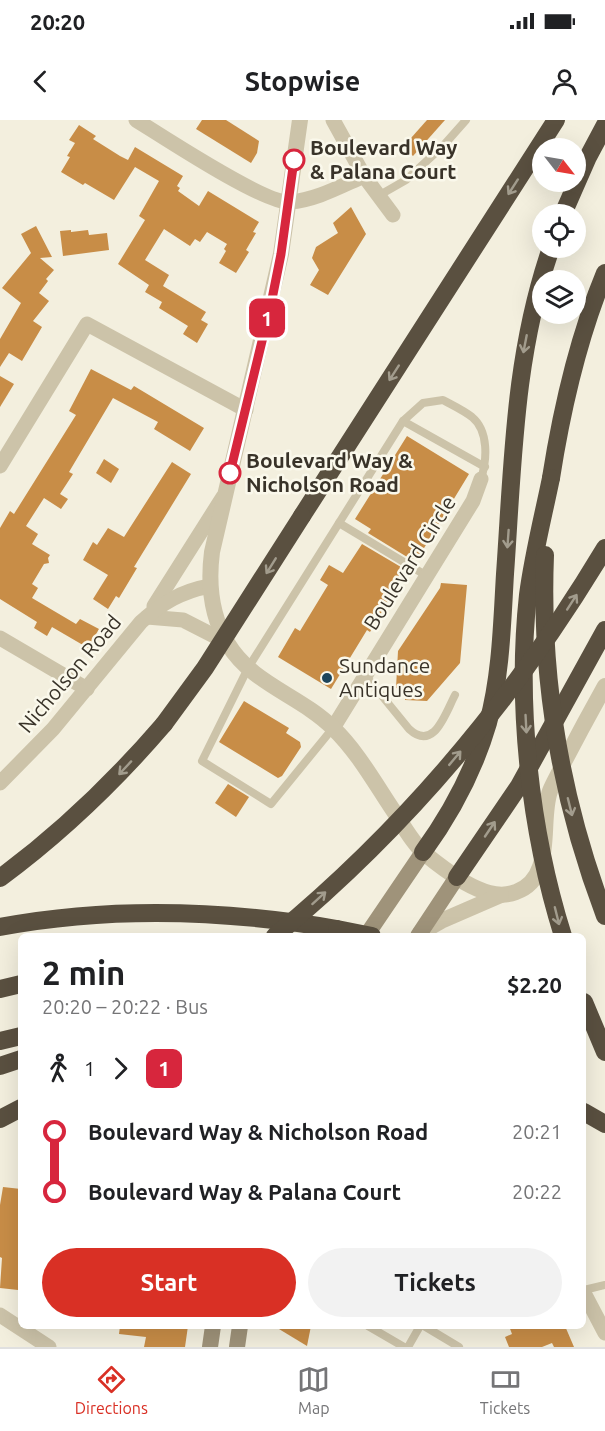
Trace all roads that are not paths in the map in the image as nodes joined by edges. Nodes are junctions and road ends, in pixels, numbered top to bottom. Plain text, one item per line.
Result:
1 (136, 120) edge
2 (300, 120) edge
3 (466, 120) edge
4 (556, 120) edge
5 (335, 121) edge
6 (605, 125) edge
7 (364, 176) junction
8 (378, 196) junction
9 (288, 203) junction
10 (567, 204) edge
11 (393, 216) dead end
12 (548, 258) edge
13 (605, 273) edge
14 (246, 410) junction
15 (402, 421) junction
16 (0, 466) edge
17 (483, 473) junction
18 (551, 478) junction
19 (225, 494) junction
20 (339, 524) junction
21 (605, 548) edge
22 (427, 576) junction
23 (210, 586) junction
24 (147, 617) junction
25 (605, 630) edge
26 (0, 638) edge
27 (226, 642) junction
28 (248, 668) junction
29 (365, 675) junction
30 (605, 686) edge
31 (87, 689) junction
32 (455, 695) dead end
33 (333, 728) junction
34 (0, 783) edge
35 (423, 852) junction
36 (457, 877) junction
37 (0, 878) edge
38 (502, 895) junction
39 (605, 916) edge
40 (0, 927) edge
41 (278, 933) edge
42 (359, 933) edge
43 (368, 933) edge
44 (419, 933) edge
45 (420, 933) edge
46 (561, 933) edge
47 (18, 985) edge
48 (0, 988) edge
49 (586, 1007) edge
50 (586, 1020) edge
51 (586, 1032) edge
52 (18, 1037) edge
53 (605, 1037) edge
54 (0, 1041) edge
55 (605, 1052) edge
56 (18, 1060) edge
57 (0, 1066) edge
58 (18, 1110) edge
59 (586, 1113) edge
60 (0, 1119) edge
61 (605, 1124) edge
62 (605, 1286) edge
63 (586, 1291) edge
64 (586, 1296) edge
65 (0, 1316) edge
66 (213, 1329) edge
67 (240, 1329) edge
68 (373, 1329) edge
69 (420, 1329) edge
70 (427, 1329) edge
71 (605, 1333) edge
72 (32, 1342) edge
73 (49, 1347) edge
74 (210, 1347) edge
75 (237, 1347) edge
76 (406, 1347) edge
77 (459, 1347) edge

1 - 9 street
2 - 9 street
3 - 8 lane
4 -> 37 highway, bridge
5 - 7 street
6 - 10 highway
7 - 8 street
7 - 9 street
8 - 11 street
9 - 14 street
12 -> 35 highway
13 - 18 highway
14 - 16 street
14 - 19 street
15 - 17 lane
15 - 17 lane
15 - 20 lane
17 - 22 street, Boulevard Circle
18 -> 39 highway, bridge
18 -> 46 highway, bridge
19 - 23 street
19 - 24 street, Nicholson Road
20 - 22 lane
20 - 28 lane
41 -> 21 highway, bridge
22 - 29 street, Boulevard Circle
23 - 24 street, Nicholson Road
23 - 27 street
24 - 27 street
24 - 31 street, Nicholson Road
36 -> 25 highway
26 - 31 street
27 - 28 street
28 - 33 street
28 - 33 lane
29 - 32 lane
29 - 33 street, Boulevard Circle
30 - 38 street
31 - 34 street, Nicholson Road
33 - 35 street
35 - 36 street
35 - 43 main road
36 - 38 street
36 - 44 main road
38 - 45 street
40 - 42 highway, bridge
47 - 48 highway
49 - 55 highway, bridge
50 - 53 highway
51 - 53 highway
52 - 54 highway
56 - 57 highway
58 - 60 highway
59 - 61 highway
62 - 63 lane
64 - 71 street
65 - 72 street
66 - 74 main road
67 - 75 main road
68 - 76 lane
69 - 76 lane
70 - 77 lane
72 - 73 street

